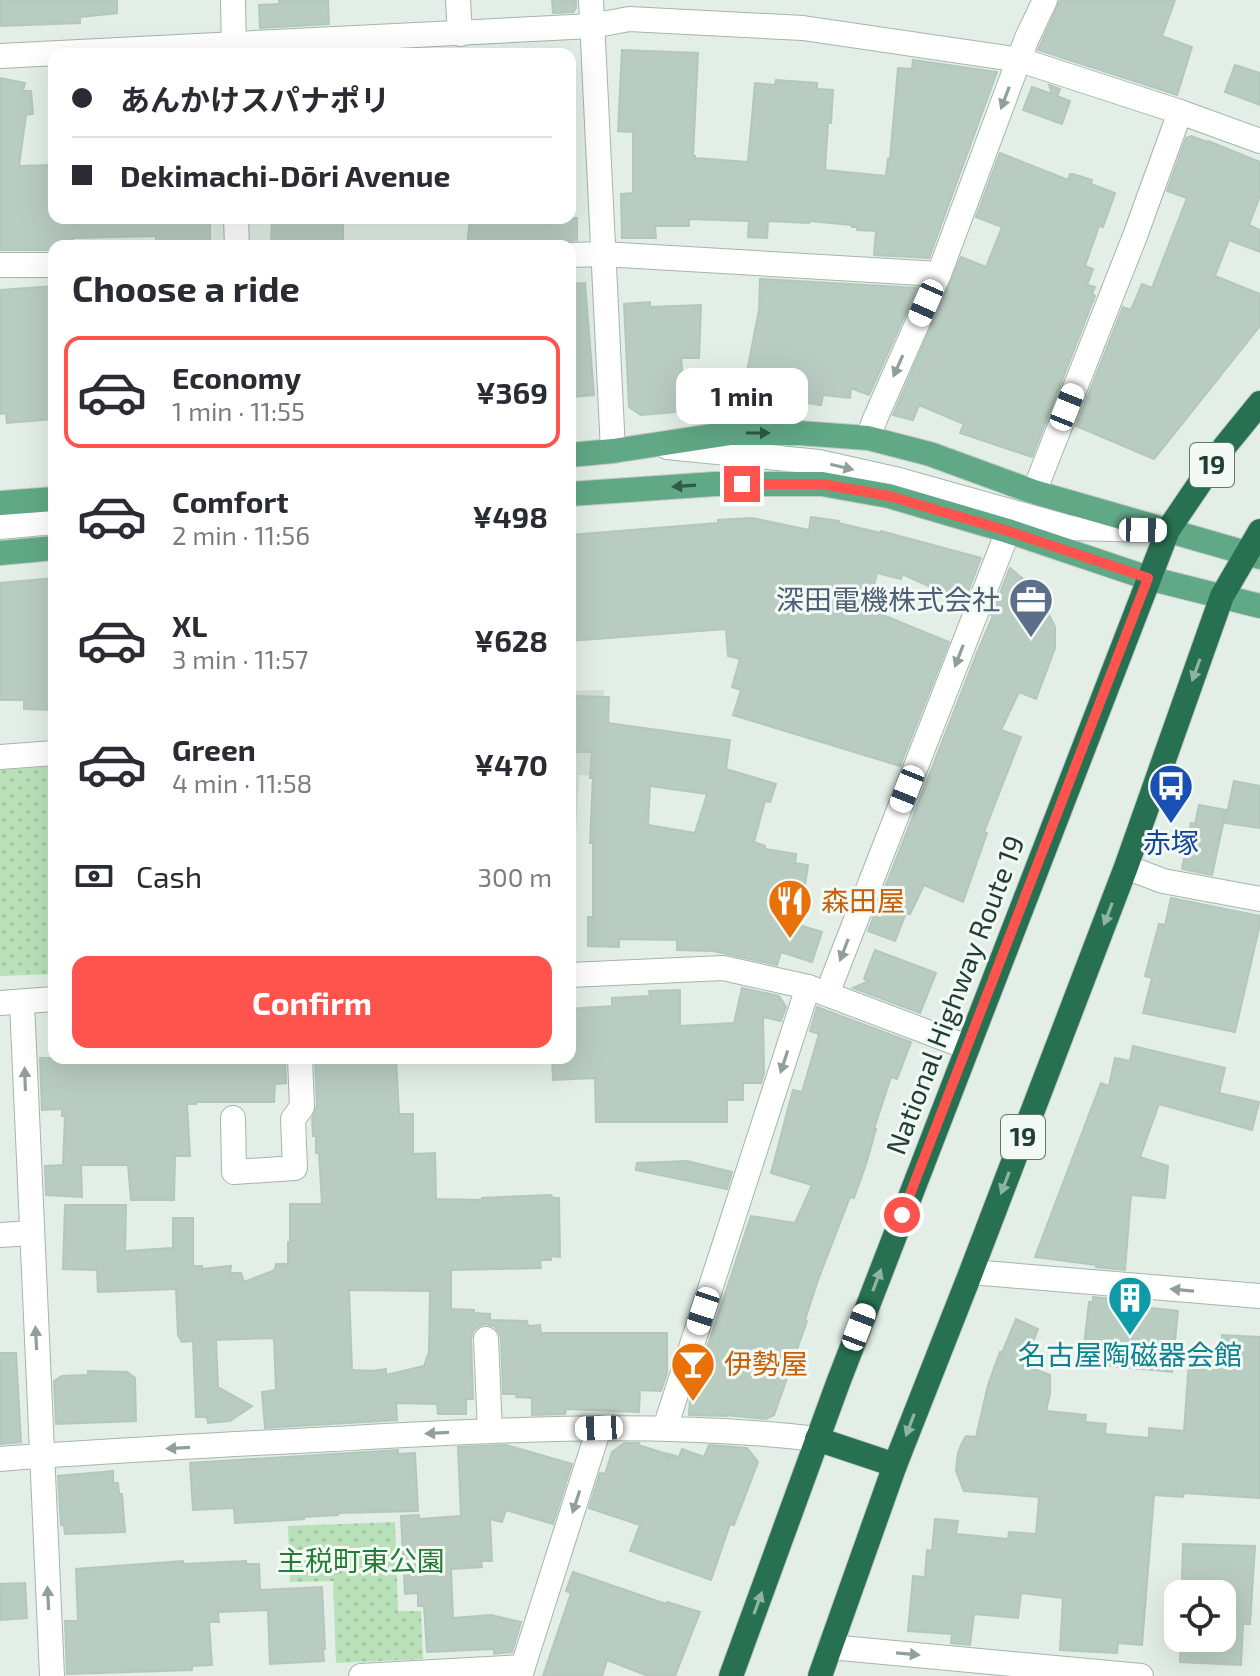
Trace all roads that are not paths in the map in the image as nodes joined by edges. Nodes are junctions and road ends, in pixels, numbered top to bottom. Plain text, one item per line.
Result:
1 (233, 0) edge
2 (458, 0) edge
3 (591, 0) edge
4 (1045, 0) edge
5 (592, 26) junction
6 (460, 34) junction
7 (234, 48) edge
8 (249, 48) edge
9 (48, 55) edge
10 (0, 56) edge
11 (1020, 60) junction
12 (1180, 112) junction
13 (1260, 141) edge
14 (603, 254) junction
15 (576, 255) edge
16 (0, 265) edge
17 (48, 265) edge
18 (939, 274) junction
19 (1260, 403) edge
20 (868, 438) junction
21 (653, 445) junction
22 (613, 451) junction
23 (576, 454) edge
24 (1034, 492) junction
25 (576, 494) edge
26 (48, 499) edge
27 (0, 503) edge
28 (48, 523) edge
29 (0, 527) edge
30 (1168, 530) junction
31 (1008, 531) junction
32 (1260, 531) edge
33 (48, 549) edge
34 (0, 553) edge
35 (1253, 555) edge
36 (1148, 578) junction
37 (1222, 596) junction
38 (1260, 606) edge
39 (48, 753) edge
40 (0, 757) edge
41 (1126, 867) junction
42 (1260, 899) edge
43 (576, 975) edge
44 (817, 991) junction
45 (48, 999) edge
46 (11, 1002) edge
47 (967, 1047) junction
48 (300, 1064) edge
49 (233, 1118) dead end
50 (31, 1233) junction
51 (0, 1235) edge
52 (971, 1272) junction
53 (1260, 1296) edge
54 (486, 1339) dead end
55 (599, 1428) junction
56 (665, 1428) junction
57 (490, 1431) junction
58 (817, 1439) junction
59 (41, 1455) junction
60 (0, 1459) edge
61 (895, 1465) junction
62 (830, 1647) junction
63 (521, 1672) edge
64 (52, 1676) edge
65 (361, 1676) edge
66 (731, 1676) edge
67 (820, 1676) edge
68 (1141, 1676) edge

1 - 7 street
2 - 6 street
3 - 5 street
4 - 11 street
5 - 6 street
5 - 11 street
5 - 14 street
6 - 8 street
9 - 10 street
11 - 12 street
11 -> 18 street
12 - 13 street
12 - 24 street
14 - 15 street
14 - 18 street
14 - 22 street
16 - 17 street
18 -> 20 street
19 - 30 highway, National Highway Route 19 / 19
21 -> 20 main road
20 - 24 main road
21 - 22 main road
21 -> 30 street
22 - 23 main road
24 - 30 main road
31 -> 25 main road
26 - 27 main road
28 - 29 street
30 - 35 main road
30 - 36 highway, National Highway Route 19 / 19
31 - 36 main road
31 -> 44 street
32 - 35 highway, 19
33 - 34 main road
35 - 37 highway, 19
36 - 37 main road
36 - 47 highway, National Highway Route 19 / 19
37 - 38 main road
37 -> 41 highway, 19
39 - 40 street
41 - 42 street
41 -> 52 highway, 19
43 - 44 street
44 - 47 street
44 -> 56 street
45 - 46 street
50 -> 46 street
58 -> 47 highway, National Highway Route 19 / 19
48 - 49 street
50 - 51 street
59 -> 50 street
53 -> 52 street
52 -> 61 highway, 19
54 - 57 street
55 - 56 street
55 - 57 street
55 -> 63 street
56 - 58 street
57 -> 59 street
58 - 61 highway
66 -> 58 highway, National Highway Route 19 / 19
59 - 60 street
64 -> 59 street
61 - 62 highway, 19
62 - 67 highway, 19
62 -> 68 street
63 - 65 street

